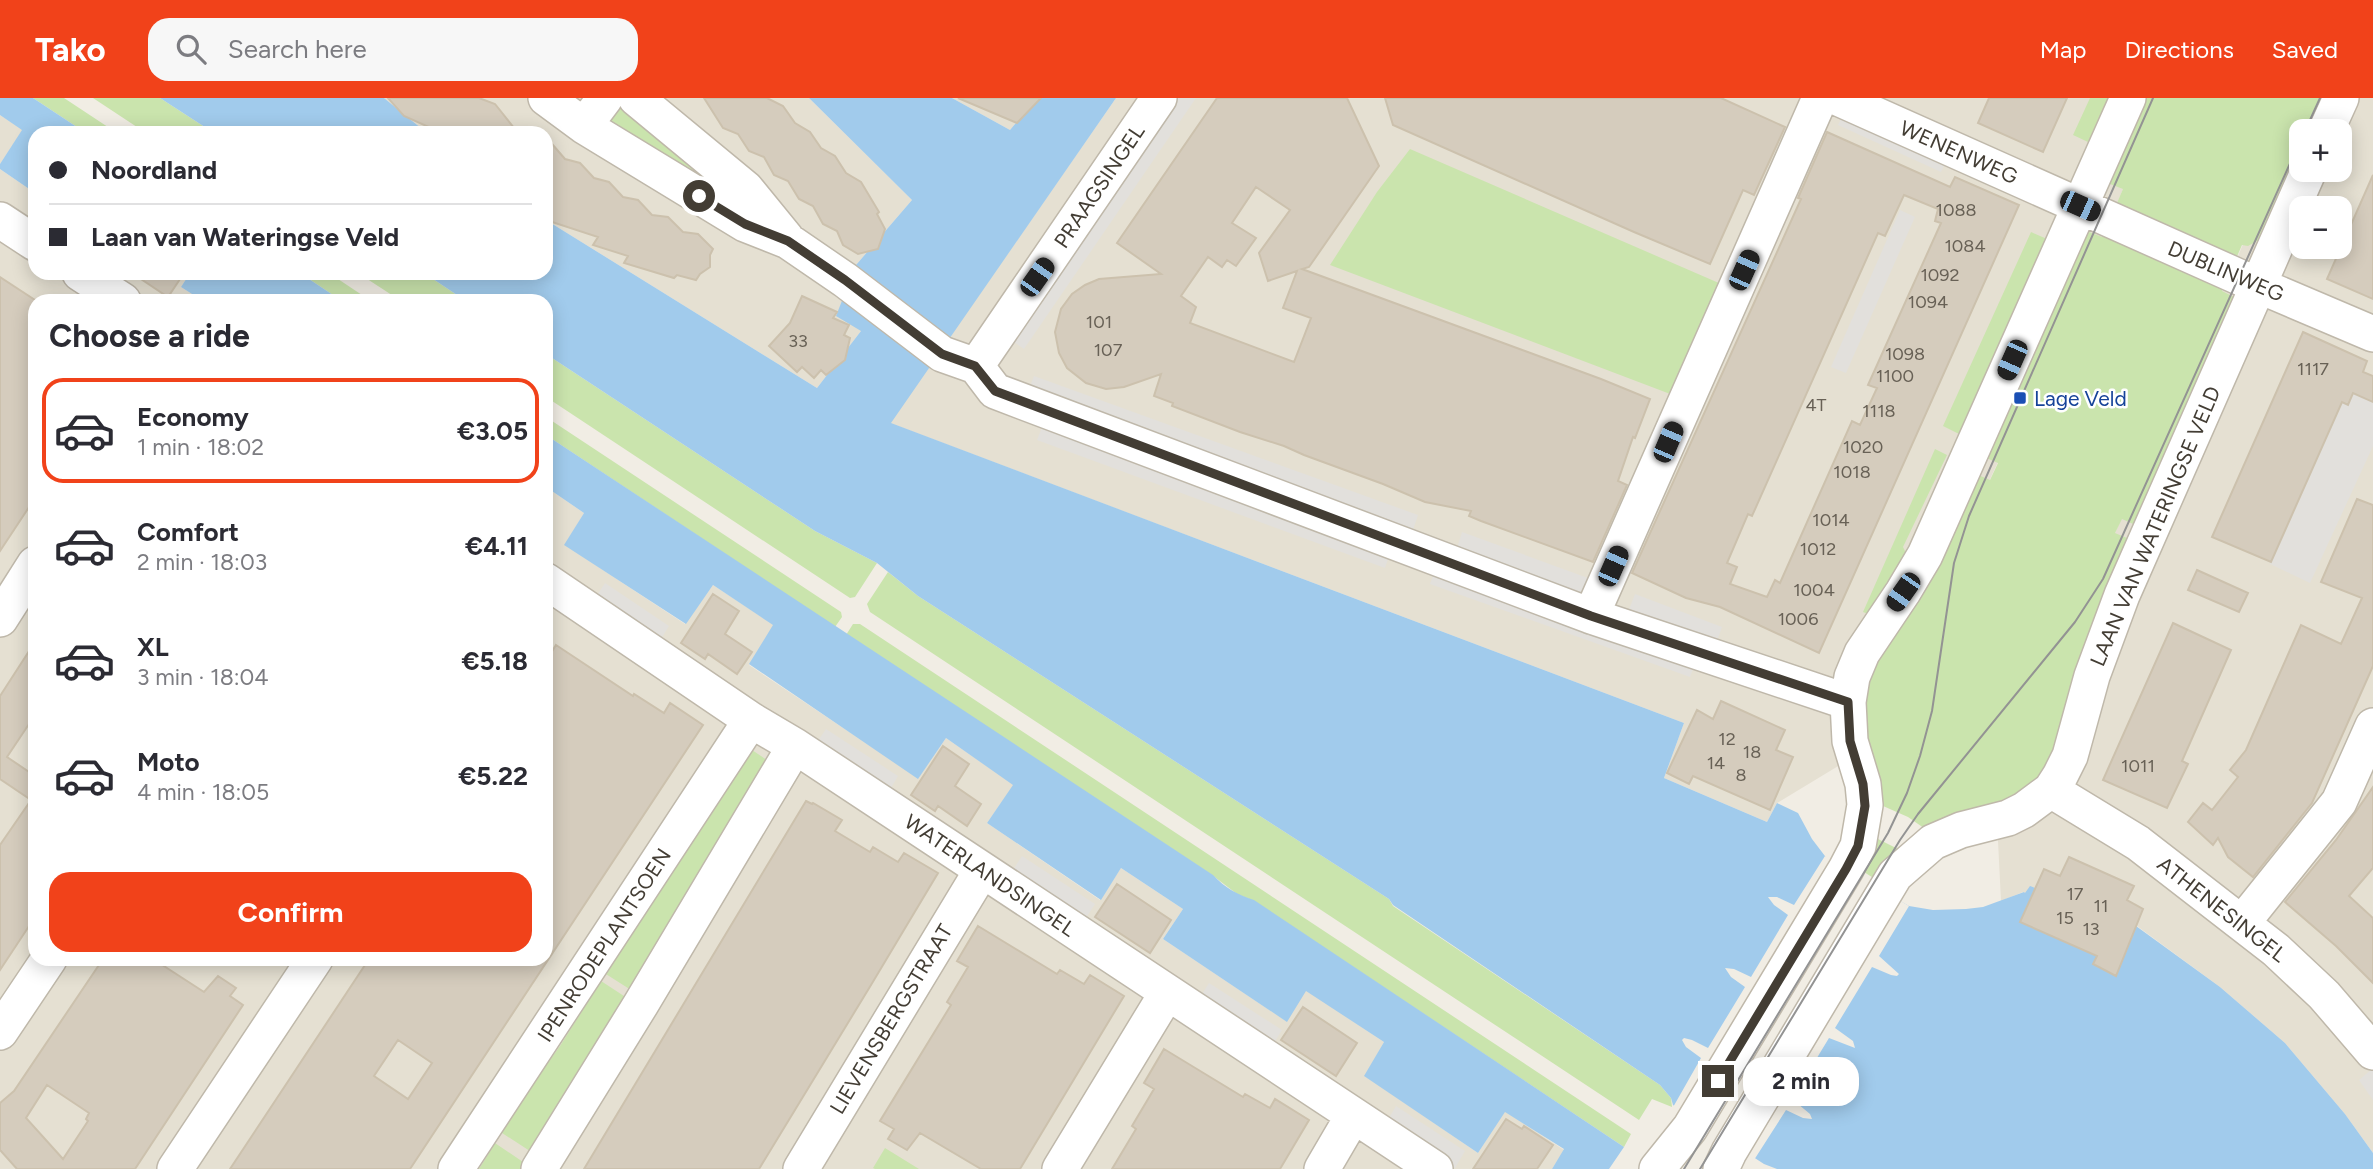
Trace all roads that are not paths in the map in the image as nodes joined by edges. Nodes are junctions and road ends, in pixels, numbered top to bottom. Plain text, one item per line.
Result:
1 (546, 98) edge
2 (605, 98) edge
3 (636, 98) edge
4 (1159, 98) edge
5 (1820, 98) edge
6 (1838, 98) edge
7 (2128, 98) edge
8 (2341, 98) edge
9 (2331, 119) edge
10 (584, 126) junction
11 (2304, 182) edge
12 (2080, 206) junction
13 (0, 220) edge
14 (28, 238) edge
15 (788, 241) junction
16 (91, 280) edge
17 (2259, 285) junction
18 (112, 294) edge
19 (2373, 334) edge
20 (975, 366) junction
21 (28, 575) edge
22 (553, 596) edge
23 (1591, 616) junction
24 (0, 619) edge
25 (1848, 702) junction
26 (751, 720) junction
27 (2373, 726) edge
28 (795, 746) junction
29 (2050, 790) junction
30 (982, 870) junction
31 (2242, 923) junction
32 (44, 966) edge
33 (310, 966) edge
34 (1167, 993) junction
35 (0, 1032) edge
36 (2372, 1048) edge
37 (1353, 1116) junction
38 (1725, 1160) edge
39 (175, 1169) edge
40 (456, 1169) edge
41 (539, 1169) edge
42 (801, 1169) edge
43 (1060, 1169) edge
44 (1322, 1169) edge
45 (1435, 1169) edge
46 (1657, 1169) edge

1 - 10 street
2 - 10 street
3 - 15 street
4 - 20 street, PRAAGSINGEL
5 - 23 street
6 - 12 street, WENENWEG
7 - 12 street
8 - 9 street
10 - 15 street
11 - 17 street, LAAN VAN WATERINGSE VELD
12 - 17 street, DUBLINWEG
12 - 25 street
13 - 14 street
15 - 20 street
16 - 18 street
17 - 19 street, DUBLINWEG
17 - 29 street, LAAN VAN WATERINGSE VELD
20 - 23 street
21 - 24 street
22 - 26 street, WATERLANDSINGEL
23 - 25 street
25 - 46 street
26 - 28 street, WATERLANDSINGEL
26 - 40 street, IPENRODEPLANTSOEN
27 - 31 street
28 - 30 street, WATERLANDSINGEL
28 - 41 street
29 - 31 street, ATHENESINGEL
29 - 38 street, LAAN VAN WATERINGSE VELD
30 - 34 street, WATERLANDSINGEL
30 - 42 street, LIEVENSBERGSTRAAT
31 - 36 street, ATHENESINGEL
32 - 35 street
33 - 39 street
34 - 37 street, WATERLANDSINGEL
34 - 43 street
37 - 44 street
37 - 45 street, WATERLANDSINGEL

